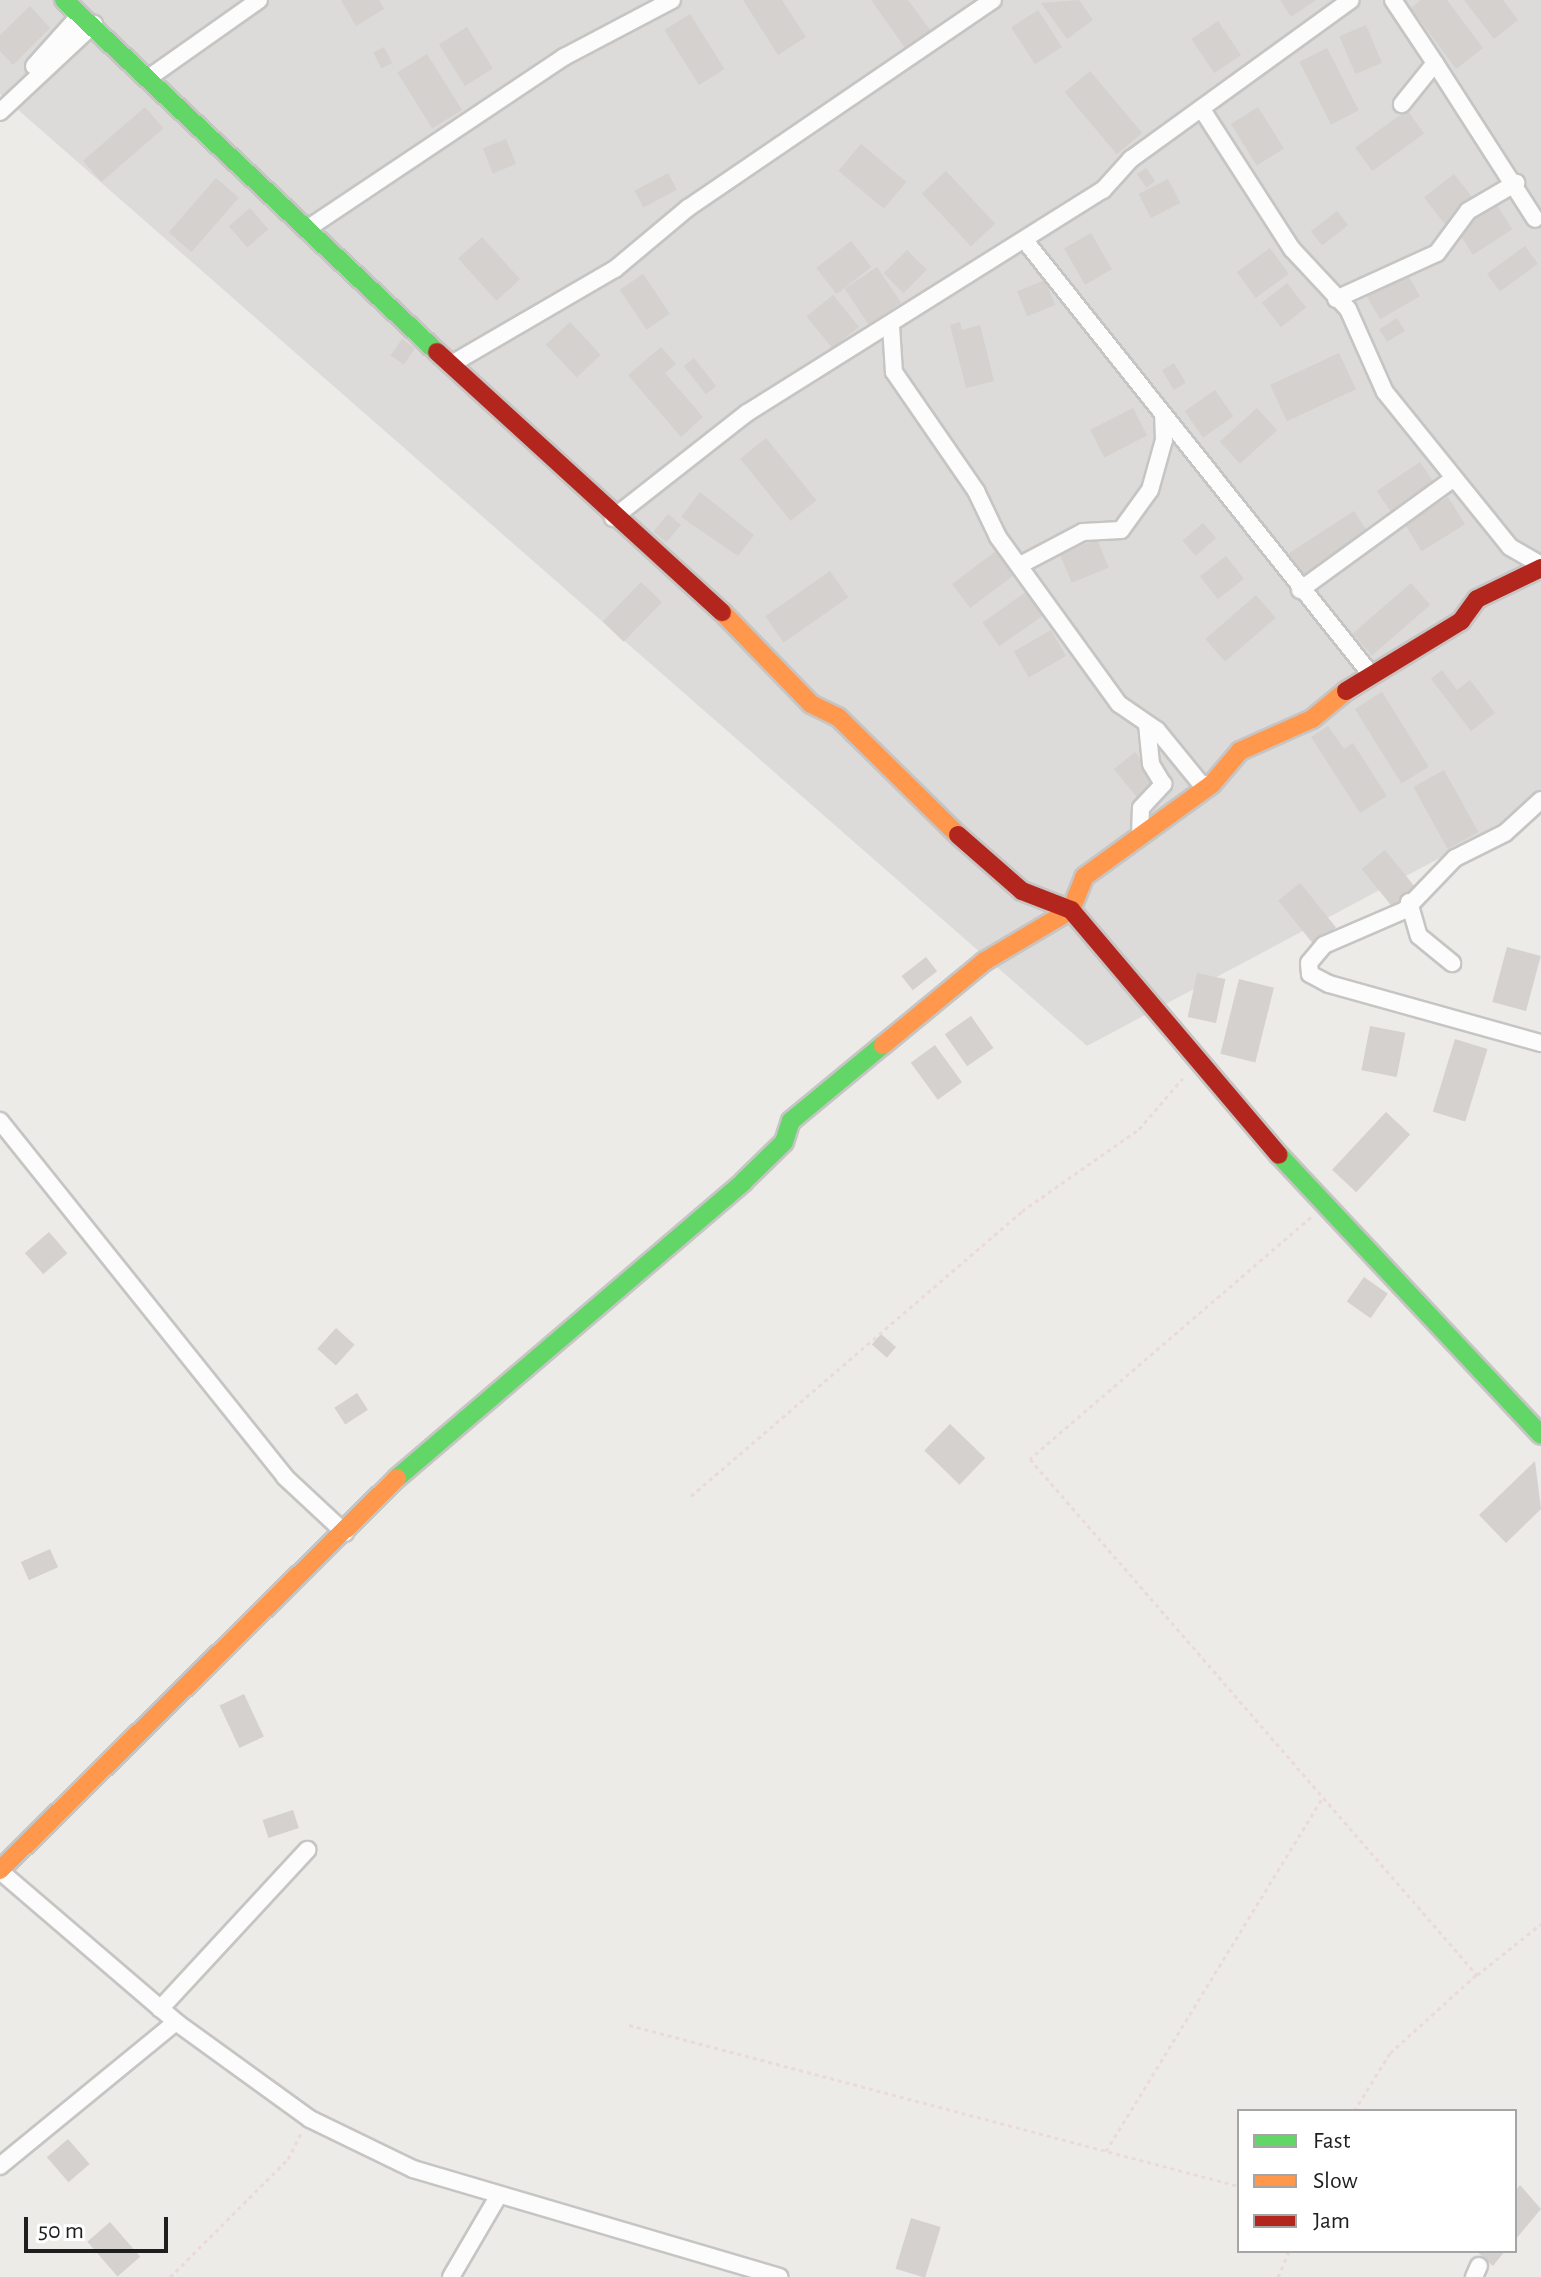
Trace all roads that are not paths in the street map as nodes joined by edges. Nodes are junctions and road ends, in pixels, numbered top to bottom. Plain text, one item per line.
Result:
1 (64, 0) edge
2 (259, 0) edge
3 (672, 0) edge
4 (993, 0) edge
5 (1351, 0) edge
6 (1393, 0) edge
7 (87, 20) junction
8 (1435, 63) junction
9 (147, 79) junction
10 (0, 103) edge
11 (1402, 104) dead end
12 (1203, 111) junction
13 (0, 112) edge
14 (1516, 183) junction
15 (1535, 219) dead end
16 (310, 227) junction
17 (1026, 242) junction
18 (1336, 299) junction
19 (891, 326) junction
20 (455, 362) junction
21 (1163, 415) junction
22 (1454, 478) junction
23 (613, 518) junction
24 (1022, 564) junction
25 (1541, 567) edge
26 (1300, 590) junction
27 (1369, 672) junction
28 (1147, 724) junction
29 (1212, 784) junction
30 (1541, 800) edge
31 (1140, 836) junction
32 (1409, 902) junction
33 (1071, 910) junction
34 (1452, 963) dead end
35 (1541, 1043) edge
36 (0, 1121) edge
37 (1537, 1423) edge
38 (345, 1533) junction
39 (307, 1850) dead end
40 (0, 1871) edge
41 (160, 2009) junction
42 (176, 2022) junction
43 (0, 2166) edge
44 (499, 2195) junction
45 (451, 2277) edge
46 (779, 2277) edge

1 - 7 street
2 - 9 street
3 - 16 street
4 - 20 street
5 - 12 street
6 - 8 street
7 - 9 street
7 - 10 street
7 - 13 street
8 - 11 street
8 - 14 street
9 - 16 street
12 - 17 street
12 - 18 street
14 - 15 street
14 - 18 street
16 - 20 street
17 - 19 street
17 - 21 street
18 - 22 street
19 - 23 street
19 - 24 street
20 - 23 street
21 - 24 street
21 - 26 street
22 - 25 street
22 - 26 street
23 - 33 street
24 - 28 street
25 - 27 street
26 - 27 street
27 - 29 street
28 - 29 street
28 - 31 street
29 - 31 street
30 - 32 street
31 - 33 street
32 - 34 street
32 - 35 street
33 - 37 street
33 - 38 street
36 - 38 street
38 - 40 street
39 - 41 street
40 - 41 street
41 - 42 street
42 - 43 street
42 - 44 street
44 - 45 street
44 - 46 street

